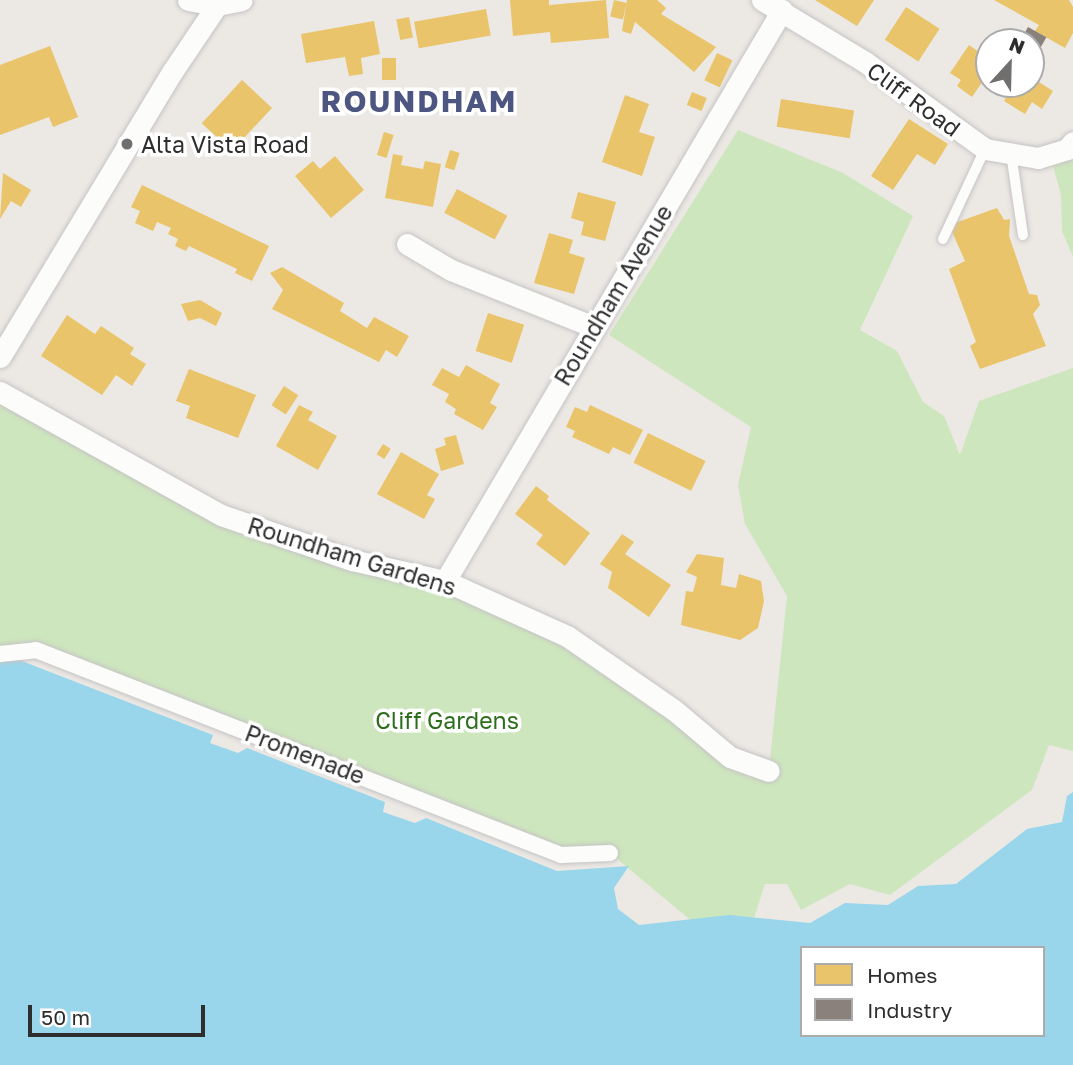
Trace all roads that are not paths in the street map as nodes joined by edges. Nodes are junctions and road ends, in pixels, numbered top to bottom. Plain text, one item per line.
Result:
1 (188, 0) edge
2 (242, 0) edge
3 (762, 0) edge
4 (219, 3) edge
5 (782, 10) junction
6 (1073, 142) edge
7 (985, 149) junction
8 (1011, 153) junction
9 (1023, 235) dead end
10 (943, 239) dead end
11 (407, 244) dead end
12 (594, 327) junction
13 (0, 357) edge
14 (0, 392) edge
15 (445, 581) junction
16 (0, 654) edge
17 (769, 771) dead end
18 (610, 853) dead end

1 - 4 street
2 - 4 street
3 - 5 street, Cliff Road
4 - 13 street
5 - 7 street, Cliff Road
5 - 12 street, Roundham Avenue
6 - 8 street, Cliff Road
7 - 8 street, Cliff Road
7 - 10 lane
8 - 9 lane
11 - 12 street
12 - 15 street, Roundham Avenue
14 - 15 street, Roundham Gardens
15 - 17 street, Roundham Gardens
16 - 18 street, Promenade

